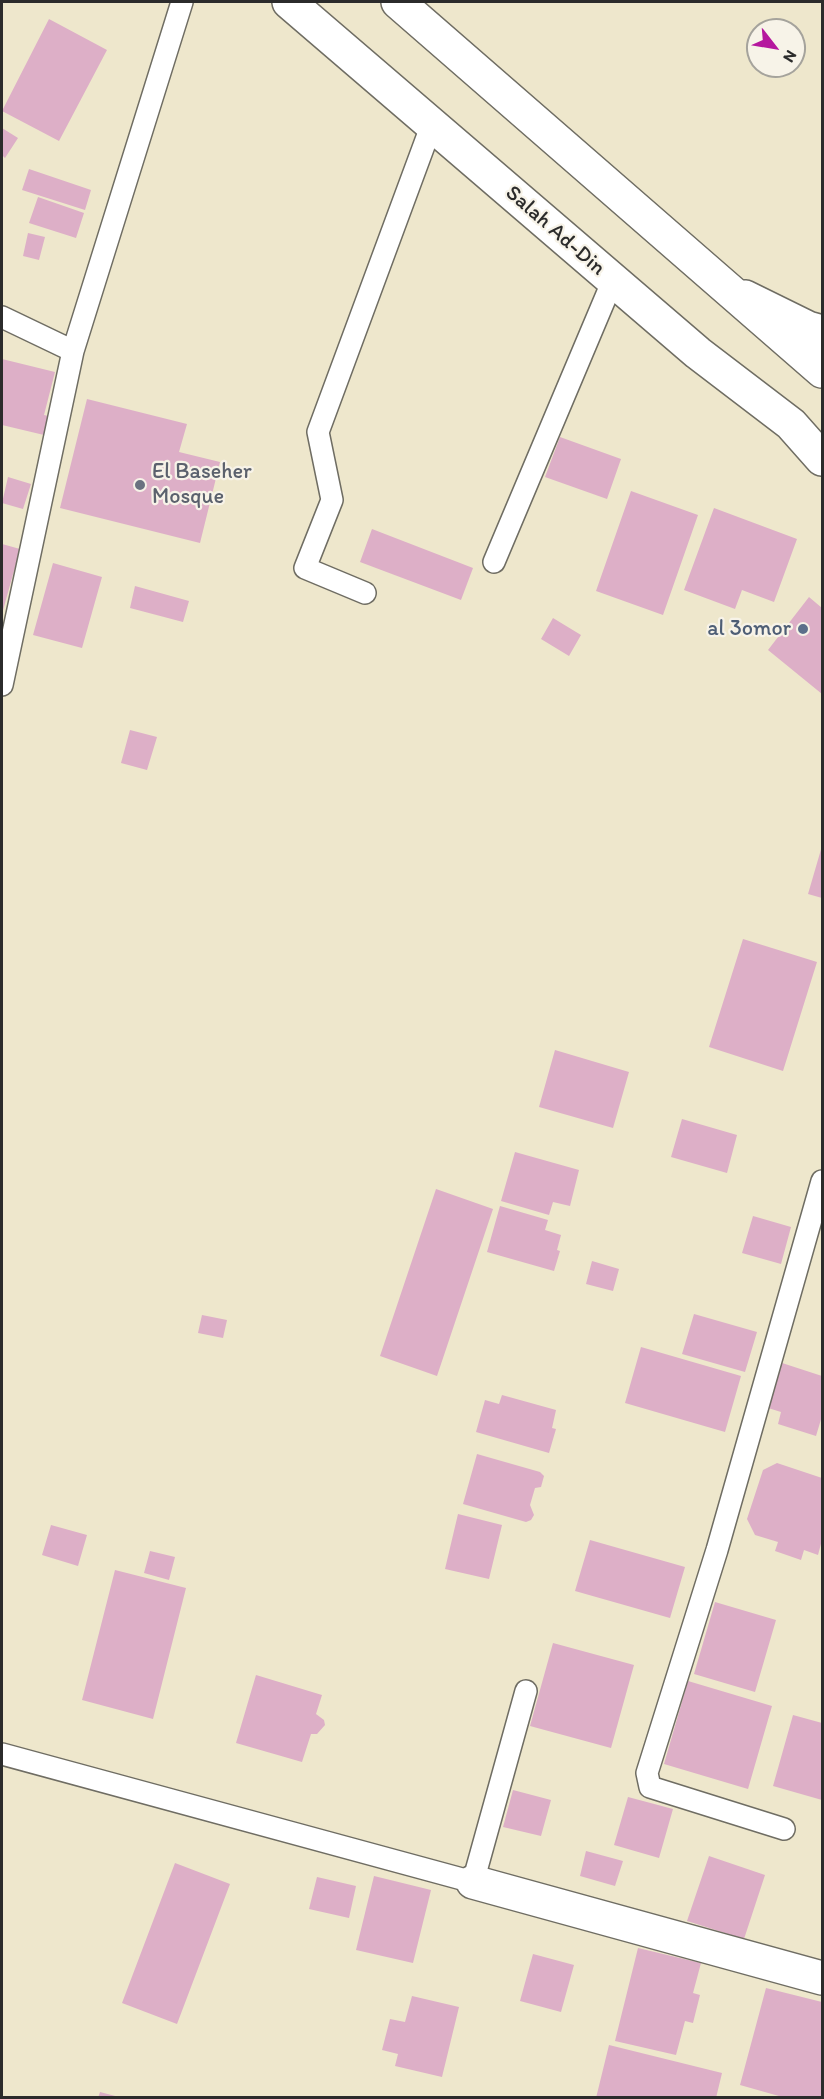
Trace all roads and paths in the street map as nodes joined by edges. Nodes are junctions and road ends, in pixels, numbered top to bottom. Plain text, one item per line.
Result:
1 (182, 2) edge
2 (289, 2) edge
3 (406, 5) edge
4 (432, 124) junction
5 (613, 280) junction
6 (723, 285) junction
7 (2, 317) edge
8 (822, 332) edge
9 (73, 351) junction
10 (822, 370) edge
11 (790, 424) junction
12 (822, 437) edge
13 (822, 459) edge
14 (494, 562) dead end
15 (365, 593) dead end
16 (2, 685) edge
17 (822, 1181) edge
18 (526, 1691) dead end
19 (2, 1754) edge
20 (784, 1829) dead end
21 (473, 1882) junction
22 (822, 1978) edge

1 - 9 lane
2 - 4 main road, Salah Ad-Din
3 - 6 main road
4 - 5 main road, Salah Ad-Din
4 - 15 lane
5 - 11 main road, Salah Ad-Din
5 - 14 lane
6 - 8 main road
6 - 10 main road
7 - 9 lane
9 - 16 lane
11 - 12 main road
11 - 13 main road, Salah Ad-Din
17 - 20 lane
18 - 21 lane
19 - 21 lane
21 - 22 main road

